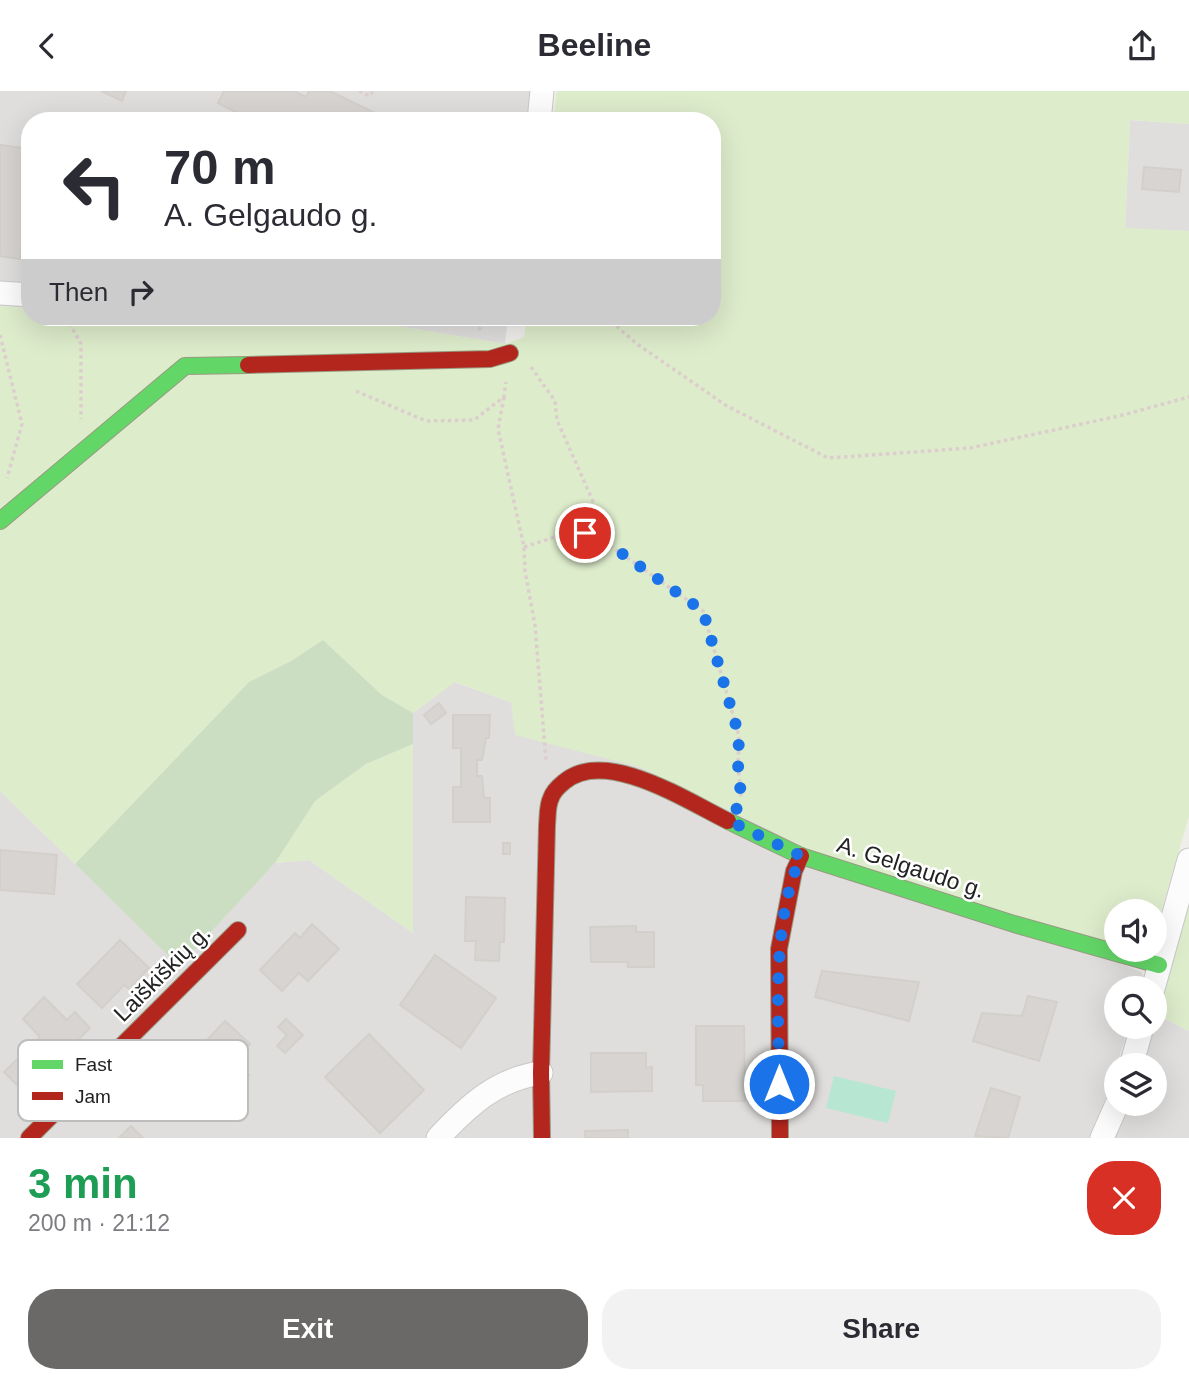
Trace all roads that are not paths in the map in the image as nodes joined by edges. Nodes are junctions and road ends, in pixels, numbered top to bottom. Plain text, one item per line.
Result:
1 (542, 91) edge
2 (540, 112) edge
3 (0, 293) edge
4 (21, 294) edge
5 (510, 353) road end
6 (0, 521) edge
7 (801, 856) junction
8 (1189, 860) edge
9 (238, 930) dead end
10 (1159, 965) junction
11 (1156, 976) edge
12 (127, 1040) edge
13 (541, 1073) junction
14 (1111, 1116) edge
15 (46, 1121) edge
16 (29, 1138) edge
17 (438, 1138) edge
18 (541, 1138) edge
19 (780, 1138) edge
20 (1102, 1138) edge

1 - 2 street
3 - 4 street
5 - 6 street
7 - 10 street, A. Gelgaudo g.
7 - 13 street, A. Gelgaudo g.
7 - 19 street
8 - 10 street
9 - 12 street, Laiškiškių g.
10 - 11 street
13 - 17 street
13 - 18 street, A. Gelgaudo g.
14 - 20 street
15 - 16 street, Laiškiškių g.

